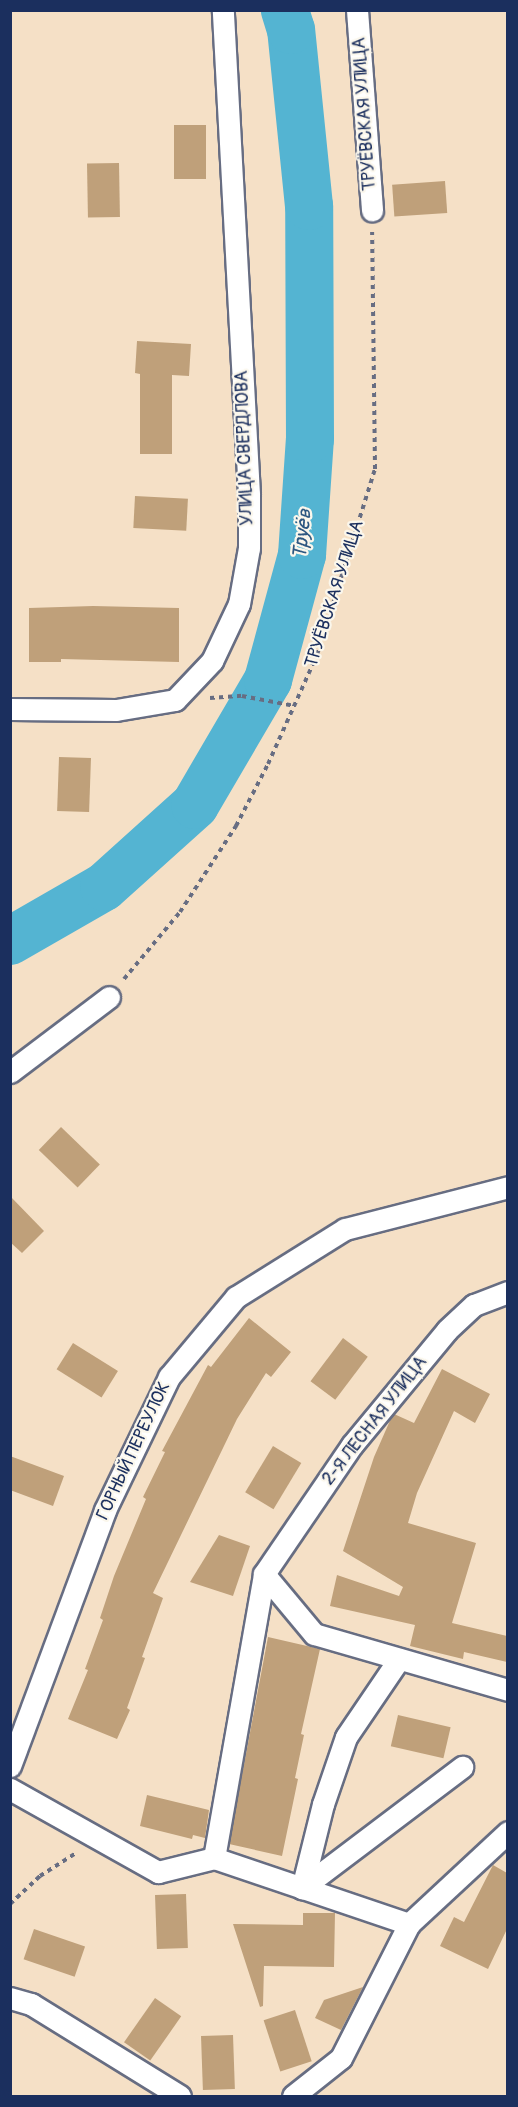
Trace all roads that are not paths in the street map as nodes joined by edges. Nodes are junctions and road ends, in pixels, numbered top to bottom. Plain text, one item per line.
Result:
1 (223, 10) edge
2 (357, 10) edge
3 (372, 210) road end
4 (10, 709) edge
5 (109, 997) road end
6 (10, 1072) edge
7 (507, 1187) edge
8 (507, 1292) edge
9 (264, 1574) junction
10 (399, 1659) junction
11 (507, 1690) edge
12 (10, 1766) edge
13 (462, 1767) dead end
14 (10, 1789) edge
15 (507, 1832) edge
16 (214, 1858) junction
17 (302, 1888) junction
18 (409, 1924) junction
19 (10, 1998) edge
20 (180, 2097) edge
21 (293, 2097) edge

1 - 4 street, УЛИЦА СВЕРДЛОВА
2 - 3 street, ТРУЁВСКАЯ УЛИЦА
5 - 6 street
7 - 12 street, ГОРНЫЙ ПЕРЕУЛОК
8 - 9 street, 2-Я ЛЕСНАЯ УЛИЦА
9 - 10 street
9 - 16 street, 2-Я ЛЕСНАЯ УЛИЦА
10 - 11 street
10 - 17 street
13 - 17 street
14 - 16 street
15 - 18 street
16 - 17 street
17 - 18 street
18 - 21 street
19 - 20 street

